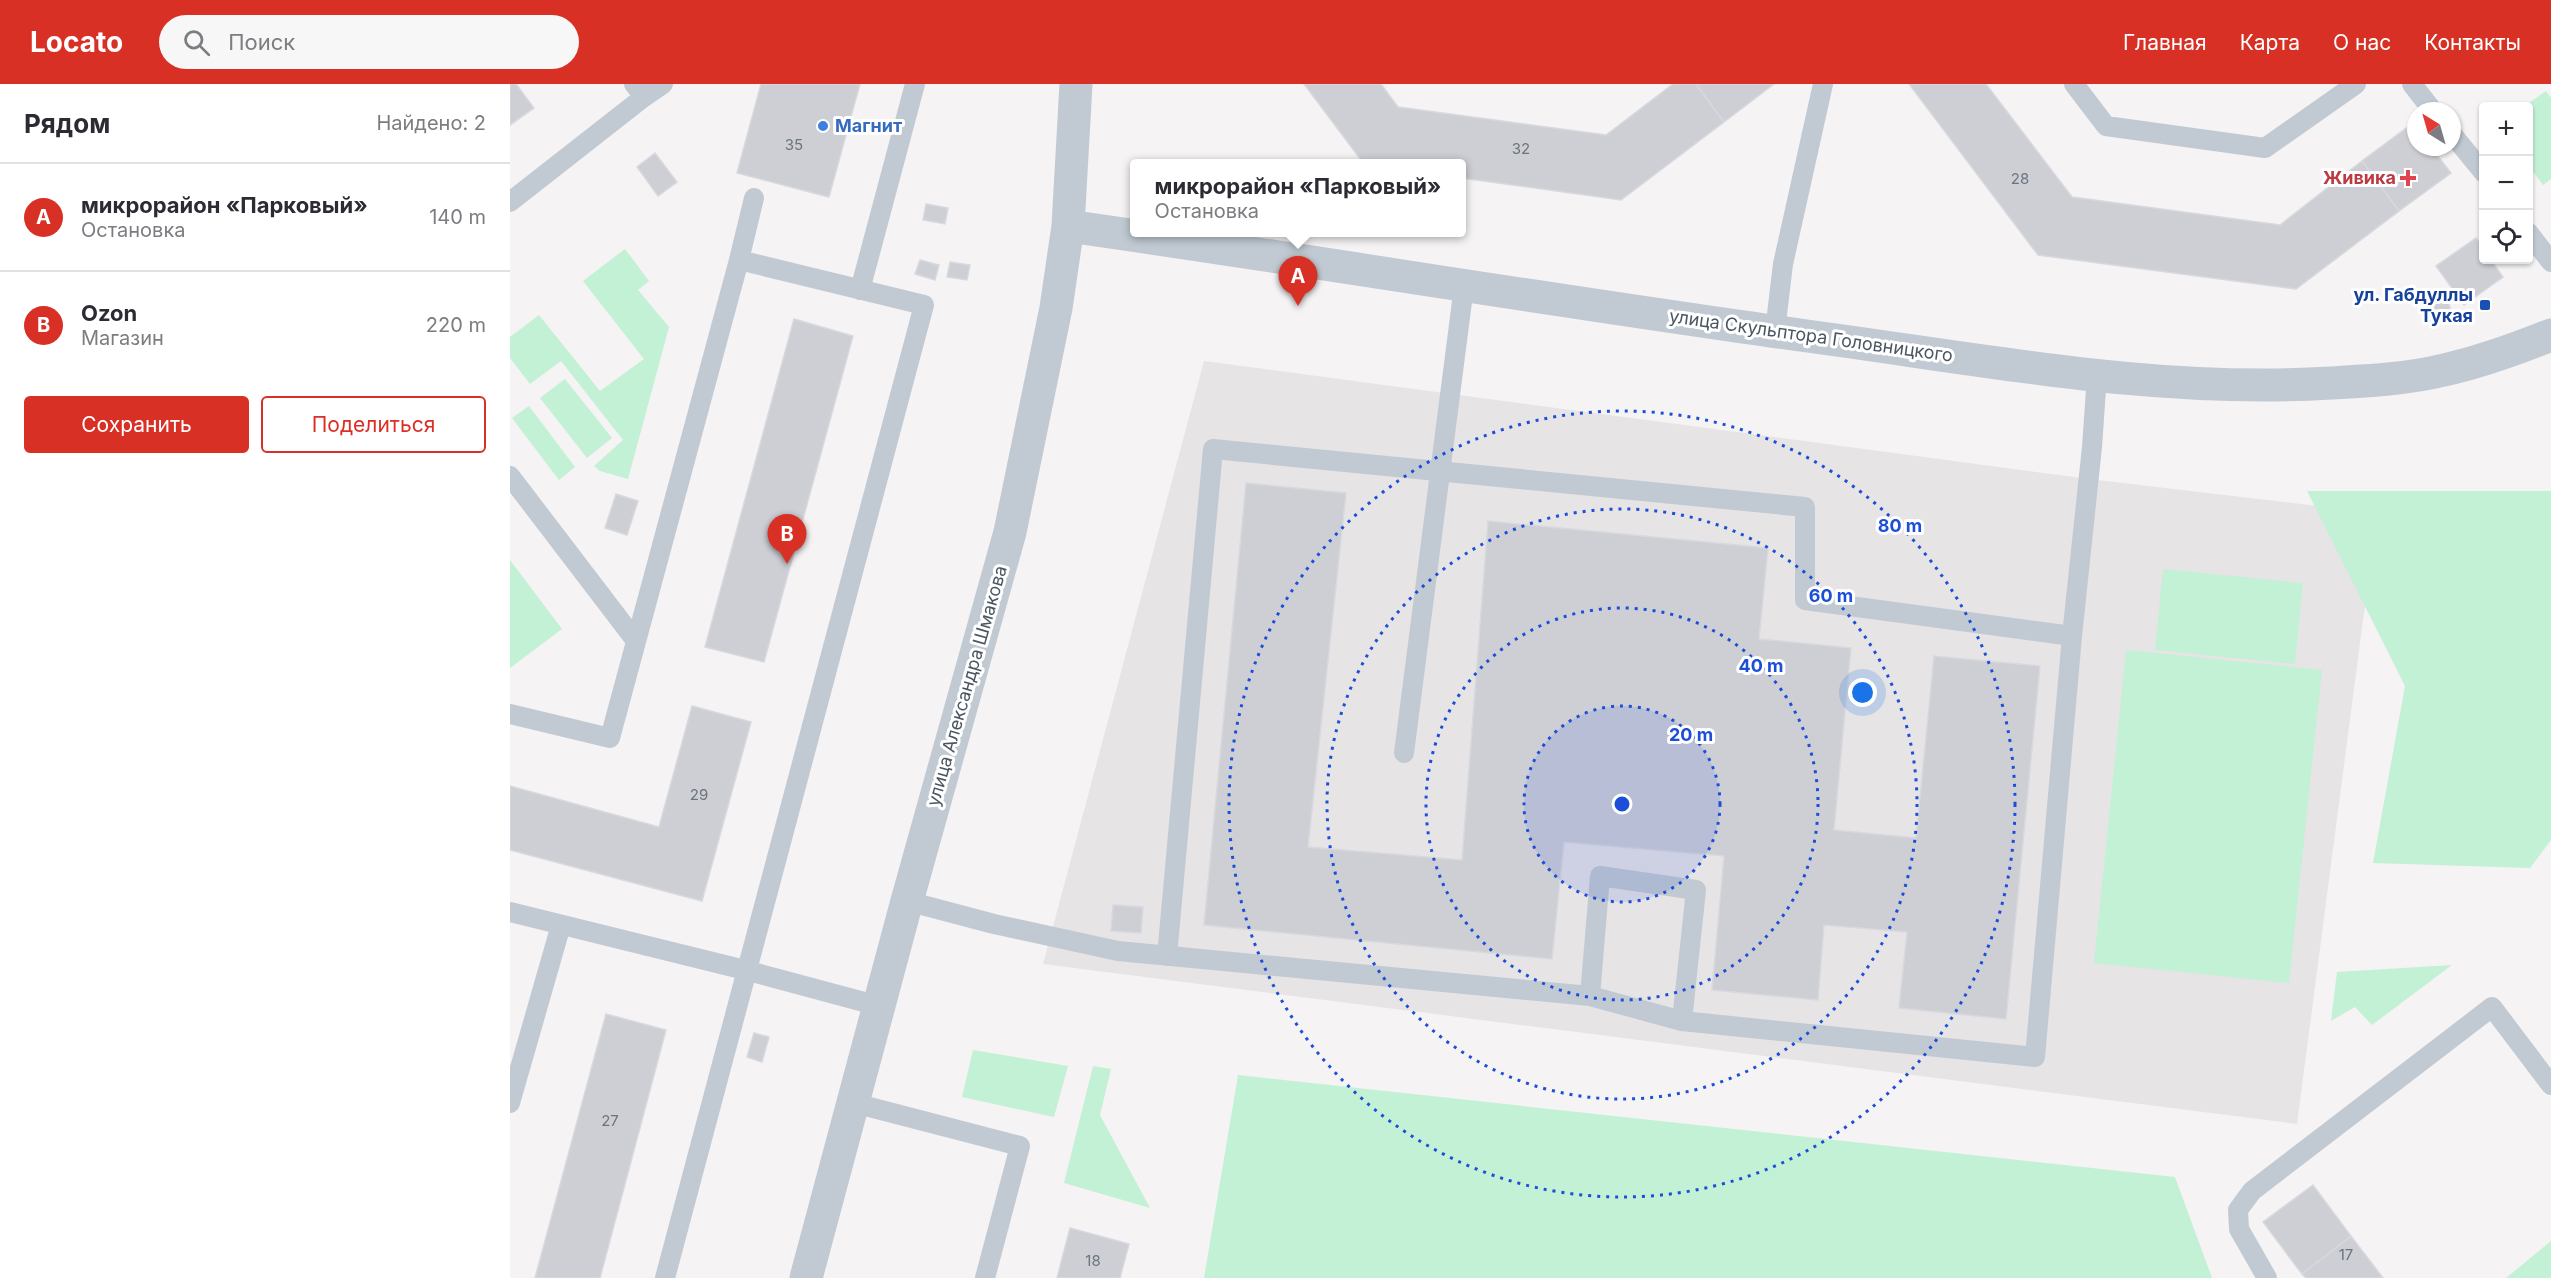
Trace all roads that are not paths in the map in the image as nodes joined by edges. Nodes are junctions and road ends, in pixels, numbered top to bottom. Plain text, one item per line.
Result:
1 (663, 84) edge
2 (915, 84) edge
3 (1076, 84) edge
4 (2074, 84) edge
5 (2356, 84) edge
6 (2412, 84) edge
7 (1821, 86) edge
8 (639, 91) edge
9 (2426, 102) edge
10 (2461, 145) edge
11 (2479, 167) edge
12 (754, 198) dead end
13 (510, 202) edge
14 (1068, 226) junction
15 (1130, 235) edge
16 (1141, 237) edge
17 (2533, 237) edge
18 (739, 260) junction
19 (2551, 262) edge
20 (1464, 286) junction
21 (860, 290) junction
22 (1774, 331) junction
23 (2551, 335) edge
24 (2097, 375) junction
25 (1441, 472) junction
26 (510, 476) edge
27 (2072, 636) junction
28 (636, 641) junction
29 (510, 714) edge
30 (1404, 753) dead end
31 (907, 901) junction
32 (510, 912) edge
33 (561, 925) junction
34 (1167, 956) junction
35 (745, 970) junction
36 (1590, 996) junction
37 (879, 1006) junction
38 (1682, 1021) junction
39 (2551, 1085) edge
40 (510, 1103) edge
41 (854, 1103) junction
42 (665, 1278) edge
43 (806, 1278) edge
44 (985, 1278) edge
45 (2267, 1278) edge

1 - 8 lane
2 - 21 lane
3 - 14 street, улица Александра Шмакова
4 - 5 lane
6 - 9 lane
7 - 22 lane
8 - 13 lane
10 - 11 lane
12 - 18 lane
14 - 15 street, улица Скульптора Головницкого
14 - 31 street, улица Александра Шмакова
16 - 20 street, улица Скульптора Головницкого
17 - 19 lane
18 - 21 lane
18 - 28 lane
20 - 22 street, улица Скульптора Головницкого
20 - 25 lane
21 - 35 lane
22 - 24 street, улица Скульптора Головницкого
23 - 24 street, улица Скульптора Головницкого
24 - 27 lane
25 - 27 lane
25 - 30 lane
25 - 34 lane
26 - 28 lane
27 - 38 lane
28 - 29 lane
31 - 34 lane
31 - 37 street, улица Александра Шмакова
32 - 33 lane
33 - 35 lane
33 - 40 lane
34 - 36 lane
35 - 37 lane
35 - 42 lane
36 - 38 lane
36 - 38 lane
37 - 41 street, улица Александра Шмакова
39 - 45 lane
41 - 43 street, улица Александра Шмакова
41 - 44 lane

